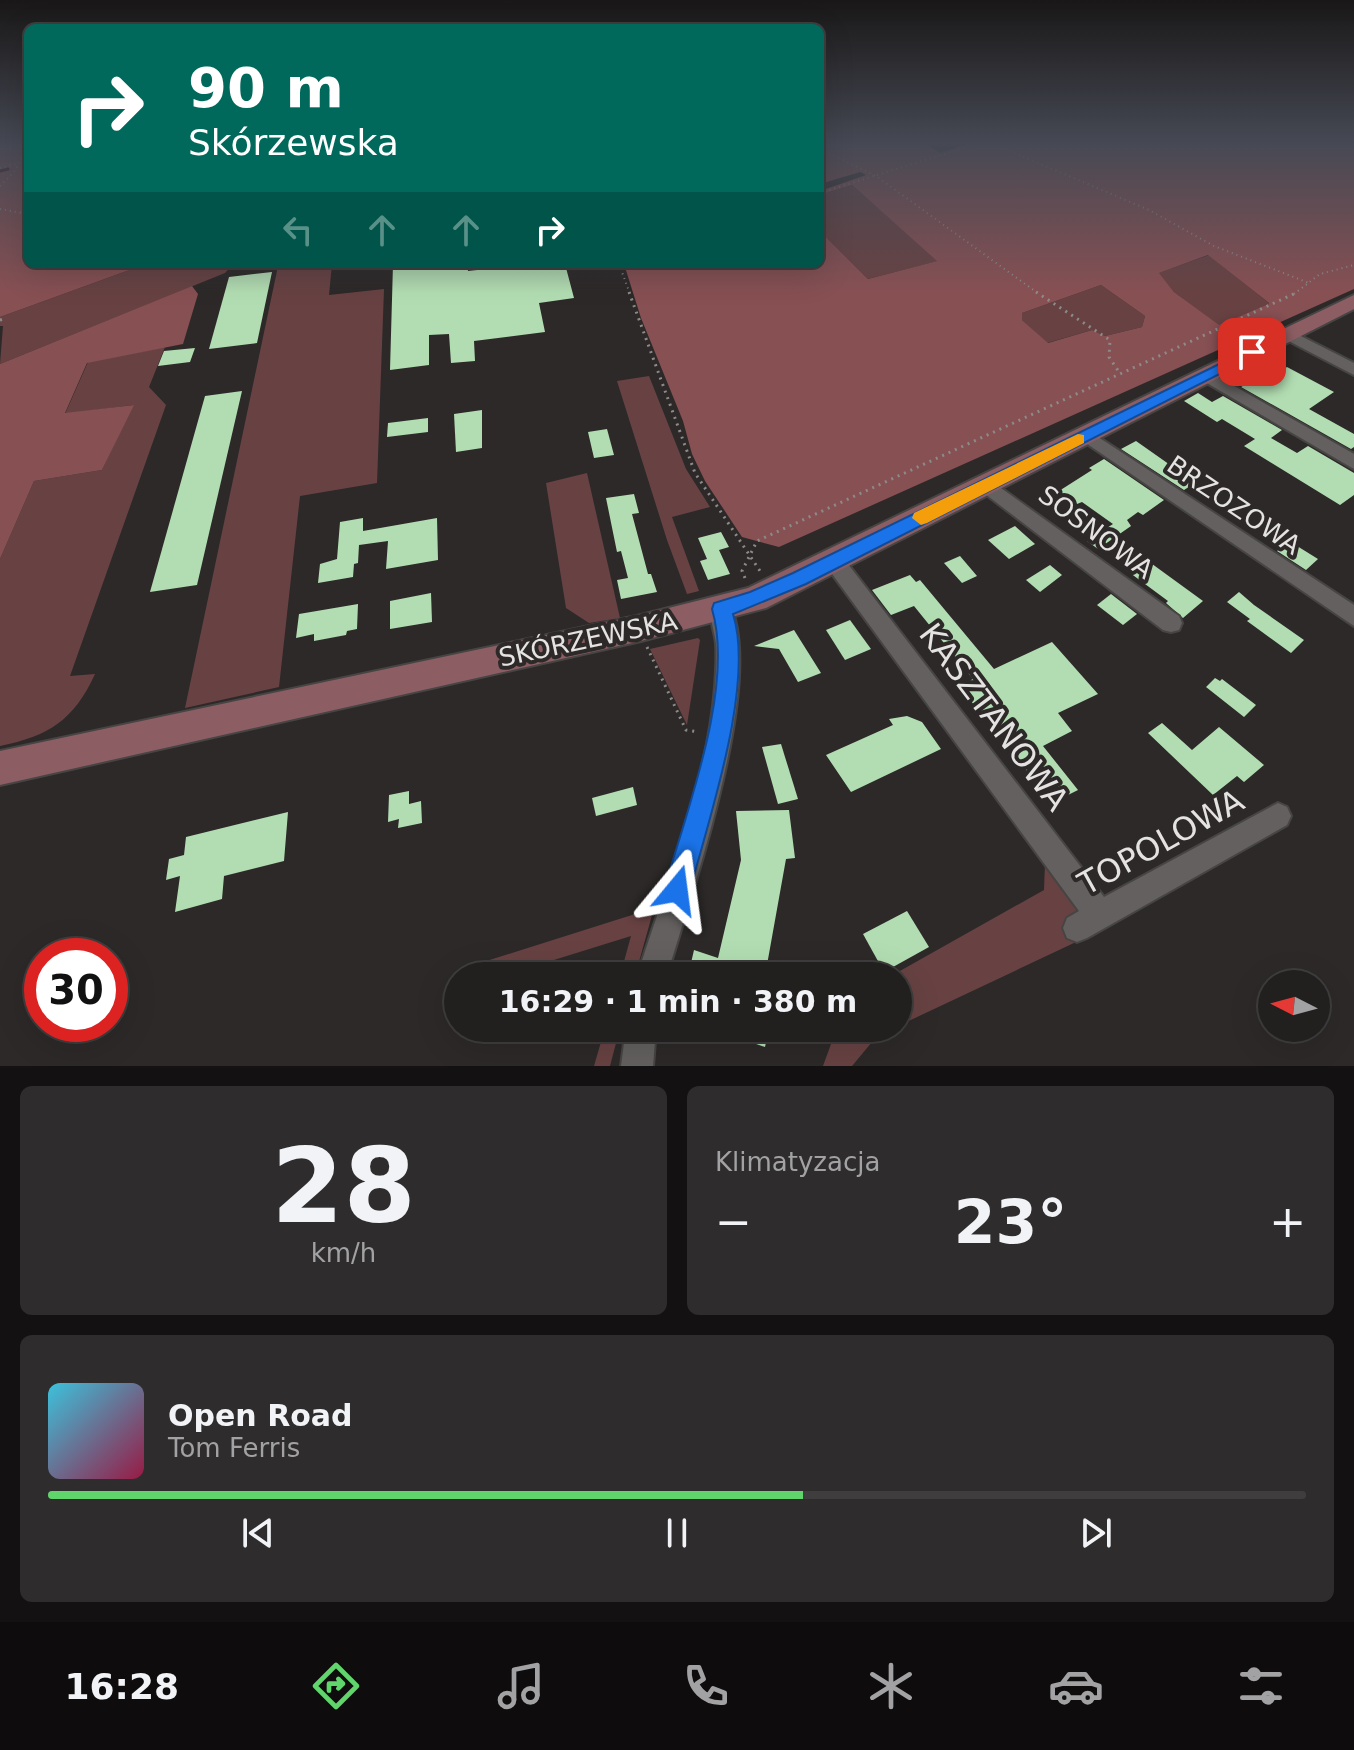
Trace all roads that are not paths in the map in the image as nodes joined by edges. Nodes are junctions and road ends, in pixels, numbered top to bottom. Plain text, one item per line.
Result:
1 (1354, 301) edge
2 (1287, 334) junction
3 (1354, 370) edge
4 (1206, 375) junction
5 (1086, 435) junction
6 (1354, 462) edge
7 (987, 485) junction
8 (834, 561) junction
9 (721, 609) junction
10 (1354, 617) edge
11 (1171, 623) dead end
12 (0, 768) edge
13 (1278, 816) dead end
14 (1088, 921) joint
15 (656, 962) edge
16 (640, 1042) edge
17 (637, 1066) edge

1 - 2 street, SKÓRZEWSKA
2 - 3 street
2 - 4 street, SKÓRZEWSKA
4 - 5 street, SKÓRZEWSKA
4 - 6 street
5 - 7 street, SKÓRZEWSKA
5 - 10 street, BRZOZOWA
7 - 8 street, SKÓRZEWSKA
7 - 11 street, SOSNOWA
8 - 9 street, SKÓRZEWSKA
8 - 14 street, KASZTANOWA
9 - 12 street, SKÓRZEWSKA
9 - 15 street
13 - 14 street, TOPOLOWA
16 - 17 street

